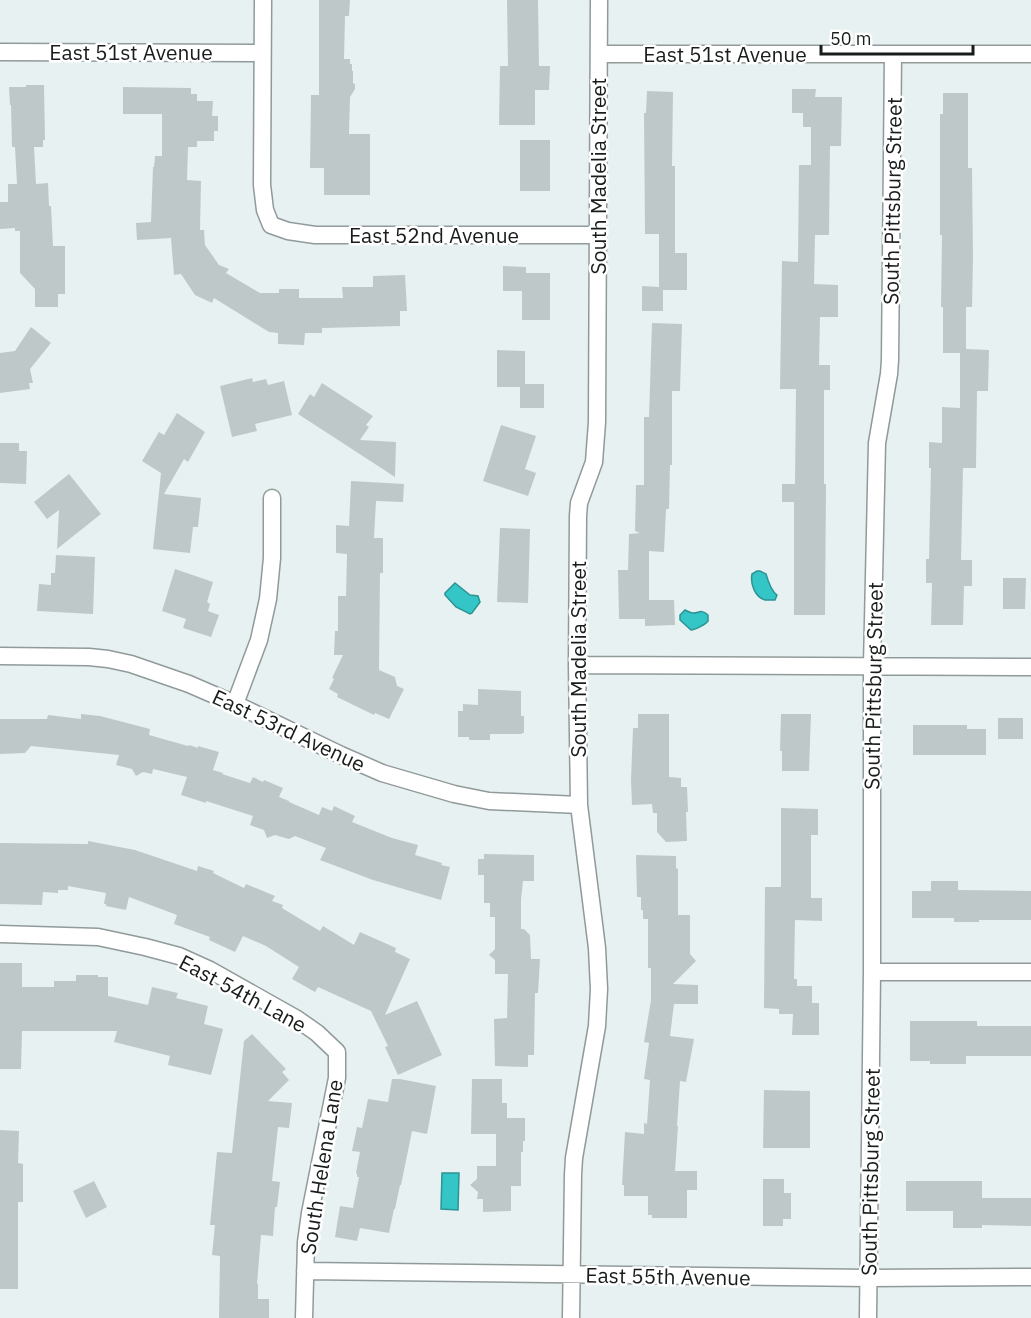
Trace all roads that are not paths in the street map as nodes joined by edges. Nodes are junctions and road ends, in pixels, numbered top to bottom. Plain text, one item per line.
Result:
1 (263, 0) edge
2 (599, 0) edge
3 (0, 52) edge
4 (262, 53) junction
5 (599, 54) junction
6 (893, 54) junction
7 (1031, 54) edge
8 (598, 235) junction
9 (272, 498) dead end
10 (0, 656) edge
11 (577, 665) junction
12 (873, 666) junction
13 (1031, 667) edge
14 (235, 704) junction
15 (579, 805) junction
16 (0, 934) edge
17 (872, 972) junction
18 (1031, 972) edge
19 (337, 1052) joint
20 (305, 1271) junction
21 (572, 1274) junction
22 (1031, 1277) edge
23 (869, 1278) junction
24 (304, 1318) edge
25 (571, 1318) edge
26 (868, 1318) edge

1 - 4 street
2 - 5 street, South Madelia Street
3 - 4 street, East 51st Avenue
4 - 8 street, East 52nd Avenue
5 - 6 street, East 51st Avenue
5 - 8 street, South Madelia Street
6 - 7 street, East 51st Avenue
6 - 12 street, South Pittsburg Street
8 - 11 street, South Madelia Street
9 - 14 street
10 - 14 street, East 53rd Avenue
11 - 12 street
11 - 15 street, South Madelia Street
12 - 13 street
12 - 17 street, South Pittsburg Street
14 - 15 street, East 53rd Avenue
15 - 21 street, South Madelia Street
16 - 19 street, East 54th Lane
17 - 18 street
17 - 23 street, South Pittsburg Street
19 - 20 street, South Helena Lane
20 - 21 street, East 55th Avenue
20 - 24 street, South Helena Lane
21 - 23 street, East 55th Avenue
21 - 25 street, South Madelia Street
22 - 23 street, East 55th Avenue
23 - 26 street, South Pittsburg Street

